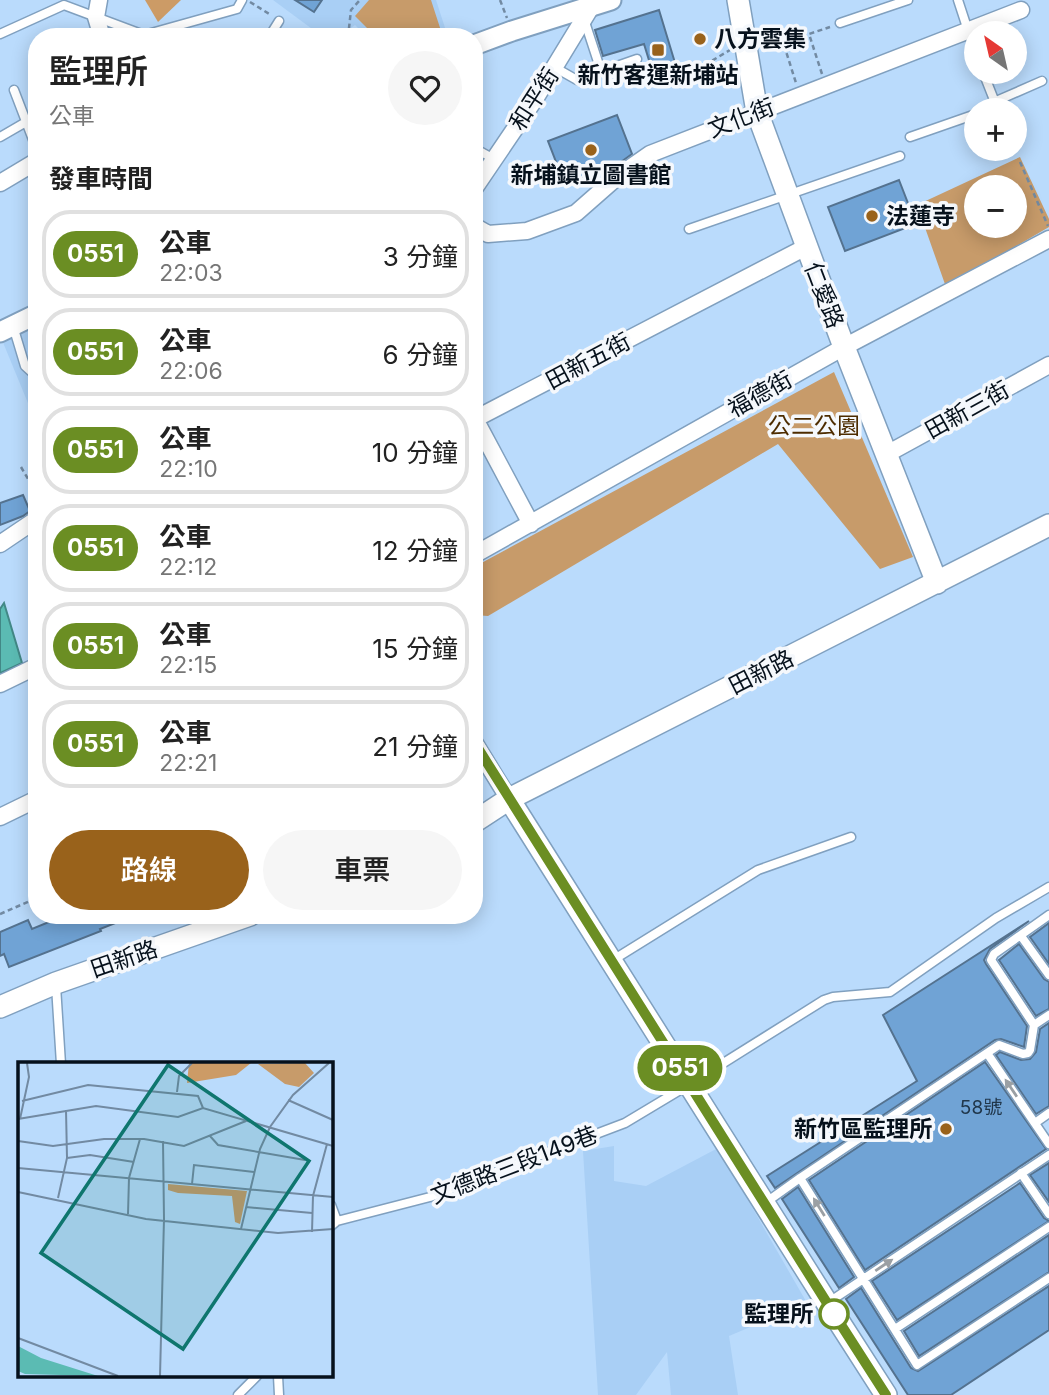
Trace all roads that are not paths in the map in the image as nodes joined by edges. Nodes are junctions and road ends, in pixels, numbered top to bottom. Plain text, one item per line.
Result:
1 (99, 0) edge
2 (245, 0) edge
3 (611, 0) edge
4 (738, 0) edge
5 (908, 0) edge
6 (957, 0) edge
7 (1021, 10) dead end
8 (585, 12) junction
9 (96, 17) junction
10 (279, 21) road end
11 (964, 21) edge
12 (991, 21) edge
13 (840, 23) road end
14 (99, 28) edge
15 (125, 28) edge
16 (169, 28) edge
17 (275, 28) edge
18 (964, 31) edge
19 (0, 34) edge
20 (483, 41) edge
21 (637, 59) dead end
22 (554, 66) junction
23 (601, 71) junction
24 (1042, 81) dead end
25 (14, 90) dead end
26 (1011, 98) edge
27 (757, 112) junction
28 (964, 118) edge
29 (26, 122) junction
30 (28, 127) edge
31 (910, 136) dead end
32 (0, 137) edge
33 (483, 153) edge
34 (900, 156) dead end
35 (494, 159) junction
36 (28, 166) edge
37 (483, 176) edge
38 (0, 183) edge
39 (787, 195) junction
40 (689, 229) dead end
41 (483, 231) edge
42 (1049, 239) edge
43 (806, 247) junction
44 (28, 318) edge
45 (6, 329) edge
46 (844, 347) junction
47 (1049, 365) edge
48 (28, 369) edge
49 (483, 415) edge
50 (483, 434) edge
51 (885, 455) junction
52 (531, 524) junction
53 (28, 525) edge
54 (1049, 525) edge
55 (0, 544) edge
56 (483, 550) edge
57 (937, 583) junction
58 (28, 670) edge
59 (0, 684) edge
60 (483, 757) edge
61 (509, 799) junction
62 (28, 803) edge
63 (483, 816) edge
64 (0, 817) edge
65 (851, 837) dead end
66 (1049, 887) edge
67 (1049, 915) edge
68 (224, 924) edge
69 (1021, 936) junction
70 (612, 961) junction
71 (1049, 975) edge
72 (56, 983) junction
73 (0, 1007) edge
74 (1049, 1015) edge
75 (1034, 1025) junction
76 (987, 1053) junction
77 (61, 1062) edge
78 (690, 1084) junction
79 (1049, 1113) edge
80 (1035, 1123) junction
81 (1049, 1144) edge
82 (1049, 1155) edge
83 (1021, 1173) junction
84 (800, 1178) junction
85 (765, 1203) junction
86 (1049, 1214) edge
87 (334, 1224) edge
88 (1049, 1227) edge
89 (1049, 1278) edge
90 (864, 1279) junction
91 (827, 1303) junction
92 (895, 1329) junction
93 (255, 1378) edge
94 (238, 1395) edge
95 (886, 1395) edge

1 - 9 street
2 - 16 lane
3 - 8 street
4 - 27 main road, 仁愛路
5 - 13 lane
6 - 11 lane
7 - 12 street, 文化街
8 - 20 street
8 - 22 street, 和平街
8 - 23 lane
9 - 14 street
9 - 15 lane
9 - 19 lane
10 - 17 lane
18 - 27 street, 文化街
21 - 23 lane
22 - 23 lane
22 - 35 street, 和平街
24 - 26 lane
25 - 29 lane
27 - 39 main road, 仁愛路
27 - 41 street, 文化街
28 - 31 lane
29 - 30 lane
29 - 32 lane
33 - 35 lane
34 - 39 lane
35 - 37 street, 和平街
36 - 38 street
39 - 40 lane
39 - 43 main road, 仁愛路
42 - 46 street, 福德街
43 - 46 main road, 仁愛路
43 - 49 street, 田新五街
44 - 45 street
45 - 48 lane
46 - 51 main road, 仁愛路
46 - 52 street, 福德街
47 - 51 street, 田新三街
50 - 52 street, 田新五街
51 - 57 main road, 仁愛路
52 - 56 street, 福德街
53 - 55 street
54 - 57 main road, 田新路
57 - 61 main road, 田新路
58 - 59 street
60 - 61 street
61 - 63 main road, 田新路
61 - 70 main road
62 - 64 street
65 - 70 lane
66 - 78 lane, 文德路三段149巷
67 - 69 lane
68 - 72 main road, 田新路
69 - 71 lane
69 - 75 lane
70 - 78 main road
72 - 73 main road, 田新路
72 - 77 lane
74 - 75 lane
75 - 76 lane
80 -> 76 lane
76 - 84 lane
78 - 85 main road
78 - 87 lane, 文德路三段149巷
79 - 80 lane
80 - 81 lane
82 - 83 lane
83 - 86 lane
90 -> 83 lane
84 - 85 lane
90 -> 84 lane
85 - 91 main road
88 - 92 lane
89 - 92 lane
90 - 91 lane
90 - 92 lane
91 - 95 main road
93 - 94 lane

